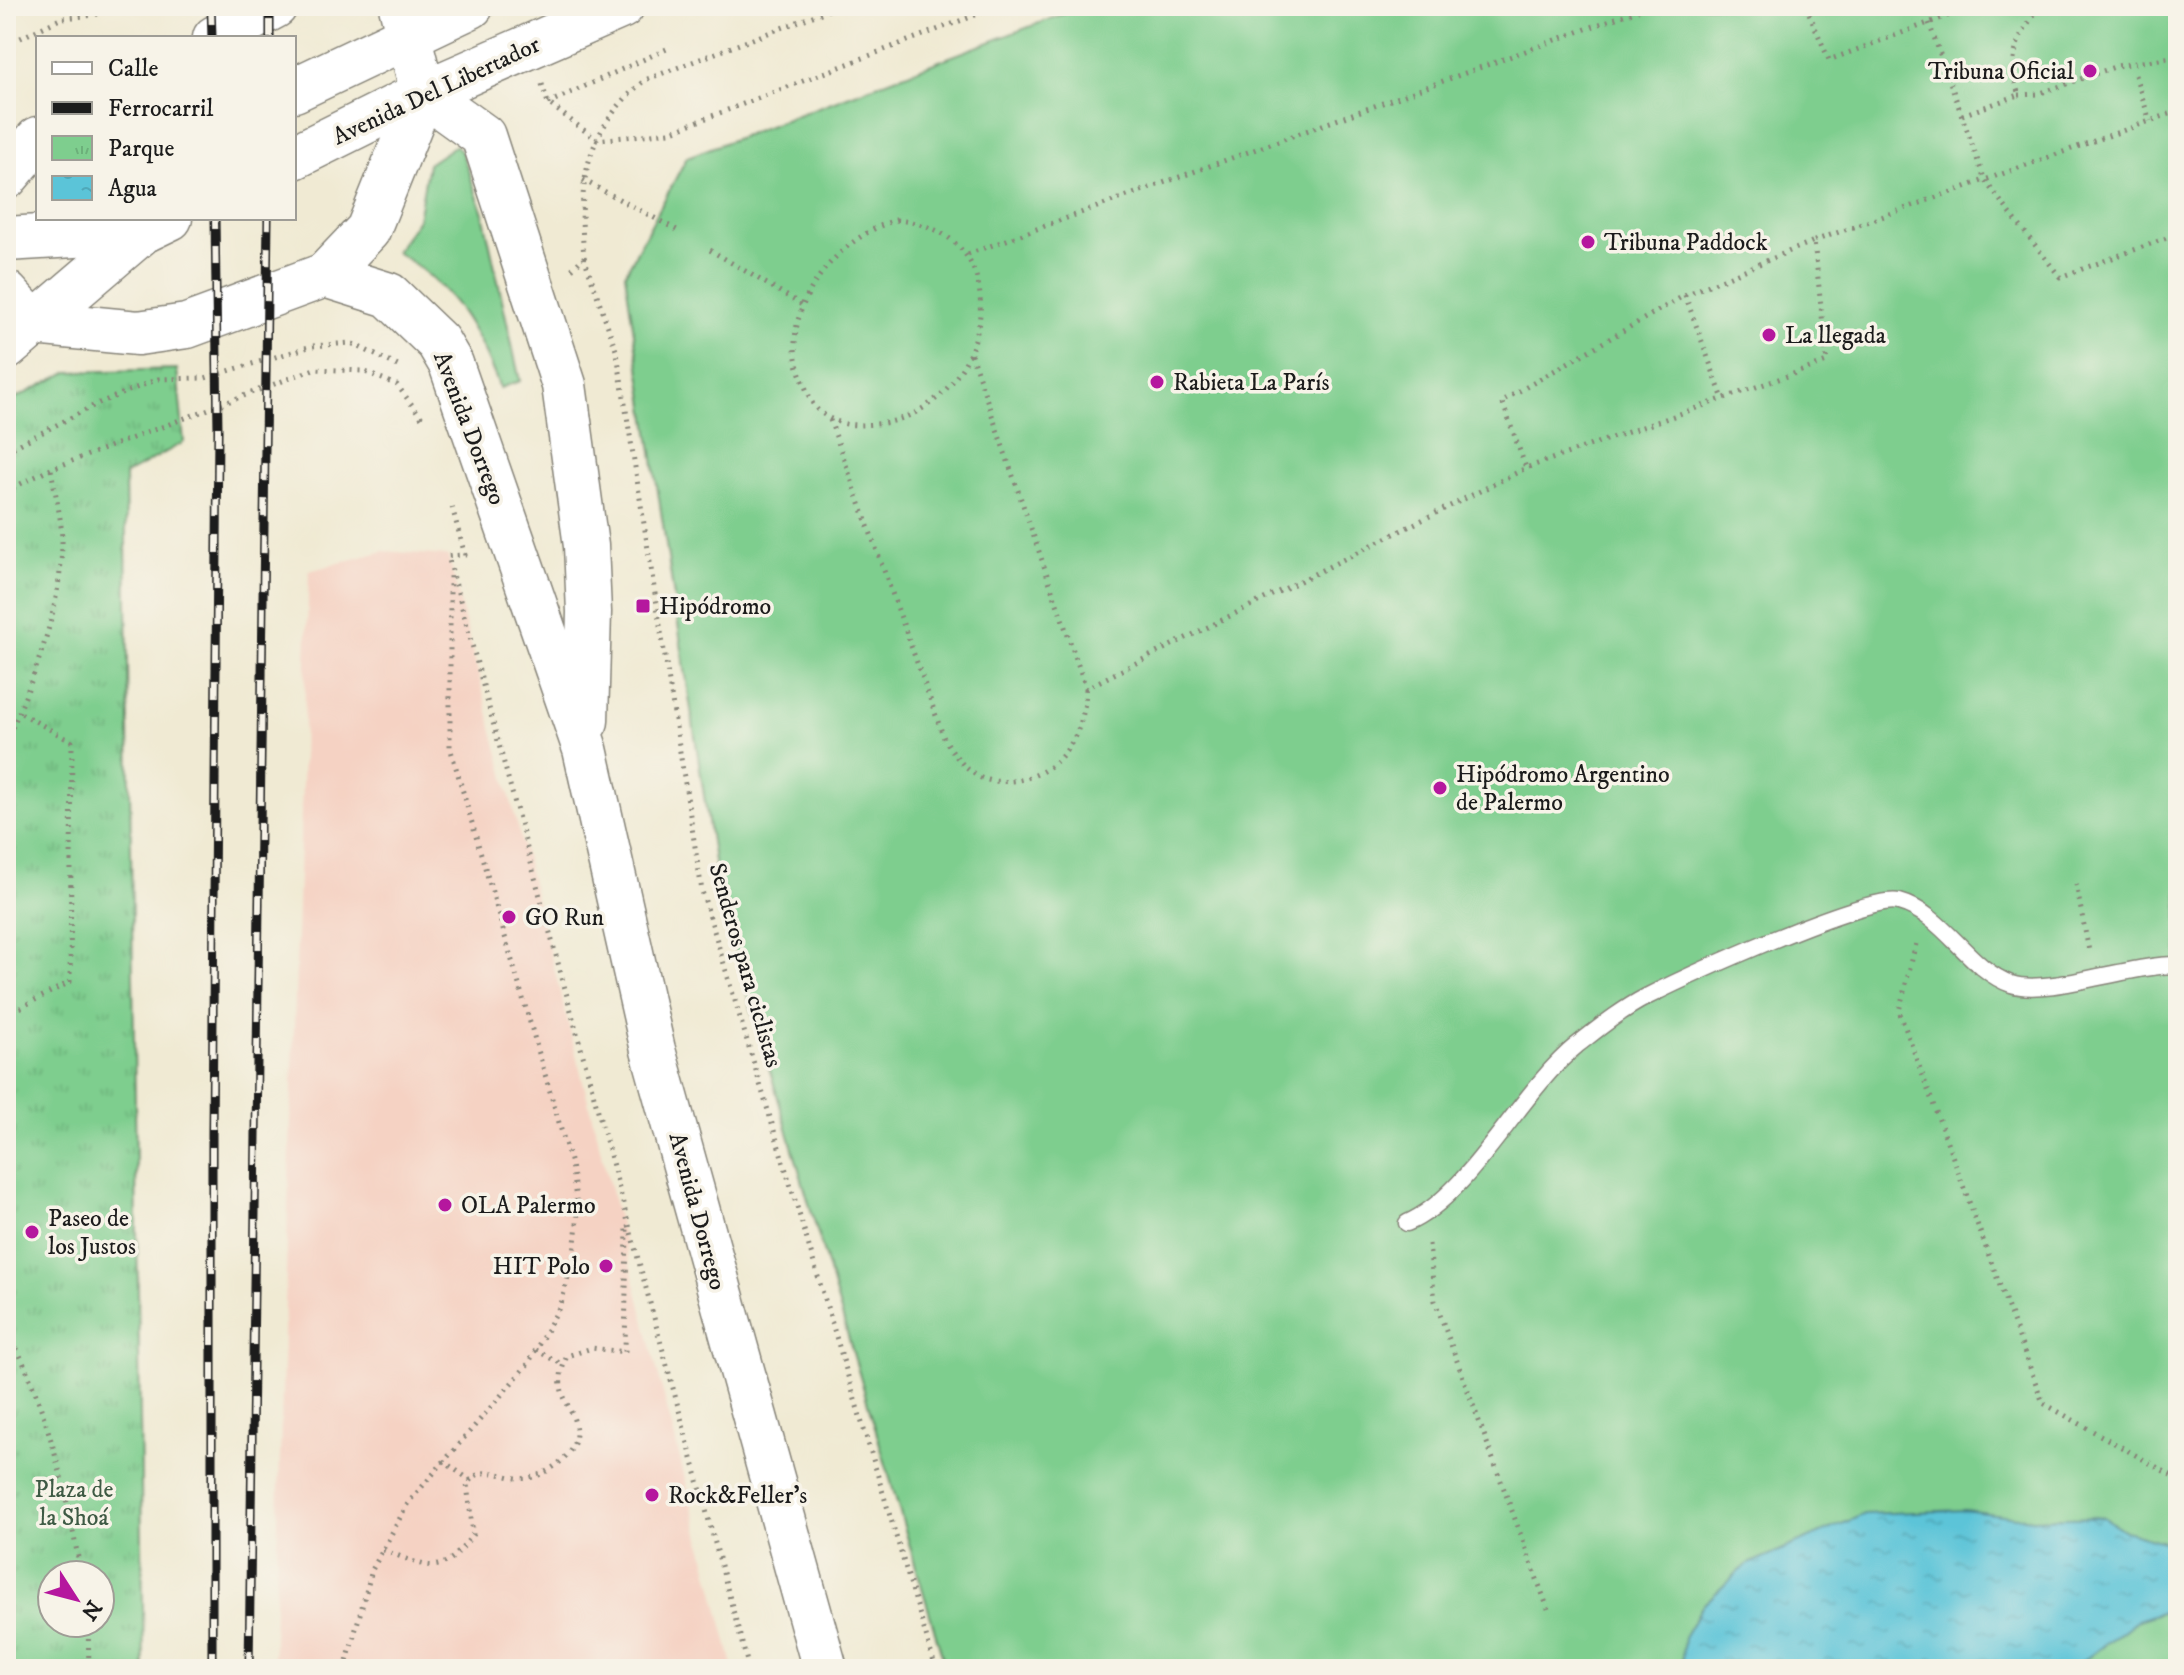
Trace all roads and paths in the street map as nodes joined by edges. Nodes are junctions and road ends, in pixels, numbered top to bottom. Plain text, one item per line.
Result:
1 (113, 6) edge
2 (275, 6) edge
3 (471, 6) edge
4 (622, 6) edge
5 (839, 6) edge
6 (999, 6) edge
7 (1649, 6) edge
8 (1806, 6) edge
9 (1974, 6) edge
10 (2039, 9) dead end
11 (405, 20) edge
12 (1929, 23) junction
13 (219, 36) edge
14 (6, 45) edge
15 (530, 46) junction
16 (671, 47) dead end
17 (2178, 56) edge
18 (2135, 75) dead end
19 (296, 89) edge
20 (423, 93) junction
21 (2019, 95) junction
22 (548, 103) junction
23 (2178, 111) edge
24 (1962, 115) junction
25 (2150, 121) junction
26 (597, 140) junction
27 (296, 156) edge
28 (583, 180) junction
29 (1985, 181) junction
30 (36, 212) edge
31 (6, 223) edge
32 (156, 225) edge
33 (677, 230) dead end
34 (2178, 234) edge
35 (6, 239) edge
36 (1814, 241) junction
37 (710, 250) dead end
38 (968, 254) junction
39 (584, 257) junction
40 (325, 275) junction
41 (1685, 295) junction
42 (539, 300) junction
43 (804, 306) junction
44 (15, 321) edge
45 (971, 354) junction
46 (451, 364) junction
47 (1723, 399) junction
48 (830, 419) junction
49 (424, 421) dead end
50 (6, 451) edge
51 (1526, 468) junction
52 (51, 469) junction
53 (6, 491) edge
54 (449, 495) dead end
55 (450, 565) junction
56 (1086, 688) junction
57 (19, 712) junction
58 (6, 742) edge
59 (585, 749) junction
60 (2076, 884) dead end
61 (1924, 916) junction
62 (2178, 965) edge
63 (2094, 975) junction
64 (6, 1015) edge
65 (1426, 1215) junction
66 (627, 1217) junction
67 (1407, 1223) dead end
68 (6, 1327) edge
69 (536, 1350) junction
70 (563, 1365) junction
71 (443, 1461) junction
72 (2178, 1479) edge
73 (470, 1480) junction
74 (383, 1550) junction
75 (77, 1559) edge
76 (1548, 1609) dead end
77 (88, 1639) edge
78 (89, 1669) edge
79 (345, 1669) edge
80 (749, 1669) edge
81 (825, 1669) edge
82 (936, 1669) edge

1 - 14 path
2 - 13 main road
3 - 11 main road
4 - 15 main road, Avenida Del Libertador
5 - 26 path, Senderos para ciclistas
6 - 26 path
7 - 38 path
8 - 12 path
9 - 12 path
10 - 21 path
11 - 19 main road
11 - 20 main road
12 - 24 path
15 - 20 main road, Avenida Del Libertador
15 - 22 path
16 - 22 path
17 - 21 path
18 - 25 path
20 - 27 main road, Avenida Del Libertador
20 - 40 main road
20 - 42 main road, Avenida Dorrego
21 - 24 path
22 - 26 path
23 - 25 path
24 - 29 path
25 - 29 path
26 - 28 path, Senderos para ciclistas
28 - 33 path
28 - 39 path, Senderos para ciclistas
29 - 34 path
29 - 36 path
30 - 31 main road
32 - 35 main road
32 - 44 main road
36 - 41 path
36 - 47 path
37 - 43 path
38 - 43 path
38 - 45 path
39 - 42 path
39 - 82 path, Senderos para ciclistas
40 - 44 main road
40 - 46 main road, Avenida Dorrego
41 - 47 path
41 - 51 path
42 - 59 main road, Avenida Dorrego
43 - 48 path
45 - 48 path
45 - 56 path
46 - 50 path
46 - 59 main road, Avenida Dorrego
47 - 51 path
48 - 56 path
49 - 52 path
51 - 56 path
52 - 53 path
52 - 57 path
54 - 55 path
55 - 66 path
55 - 69 path
57 - 58 path
57 - 64 path
59 - 81 main road, Avenida Dorrego
60 - 63 path
61 - 63 lane
61 - 65 lane
61 - 72 path
62 - 63 lane
65 - 67 lane
65 - 76 path
66 - 70 path
66 - 80 path
68 - 75 path
69 - 70 path
69 - 71 path
70 - 73 path
71 - 73 path
71 - 74 path
73 - 74 path
74 - 79 path
77 - 78 path

